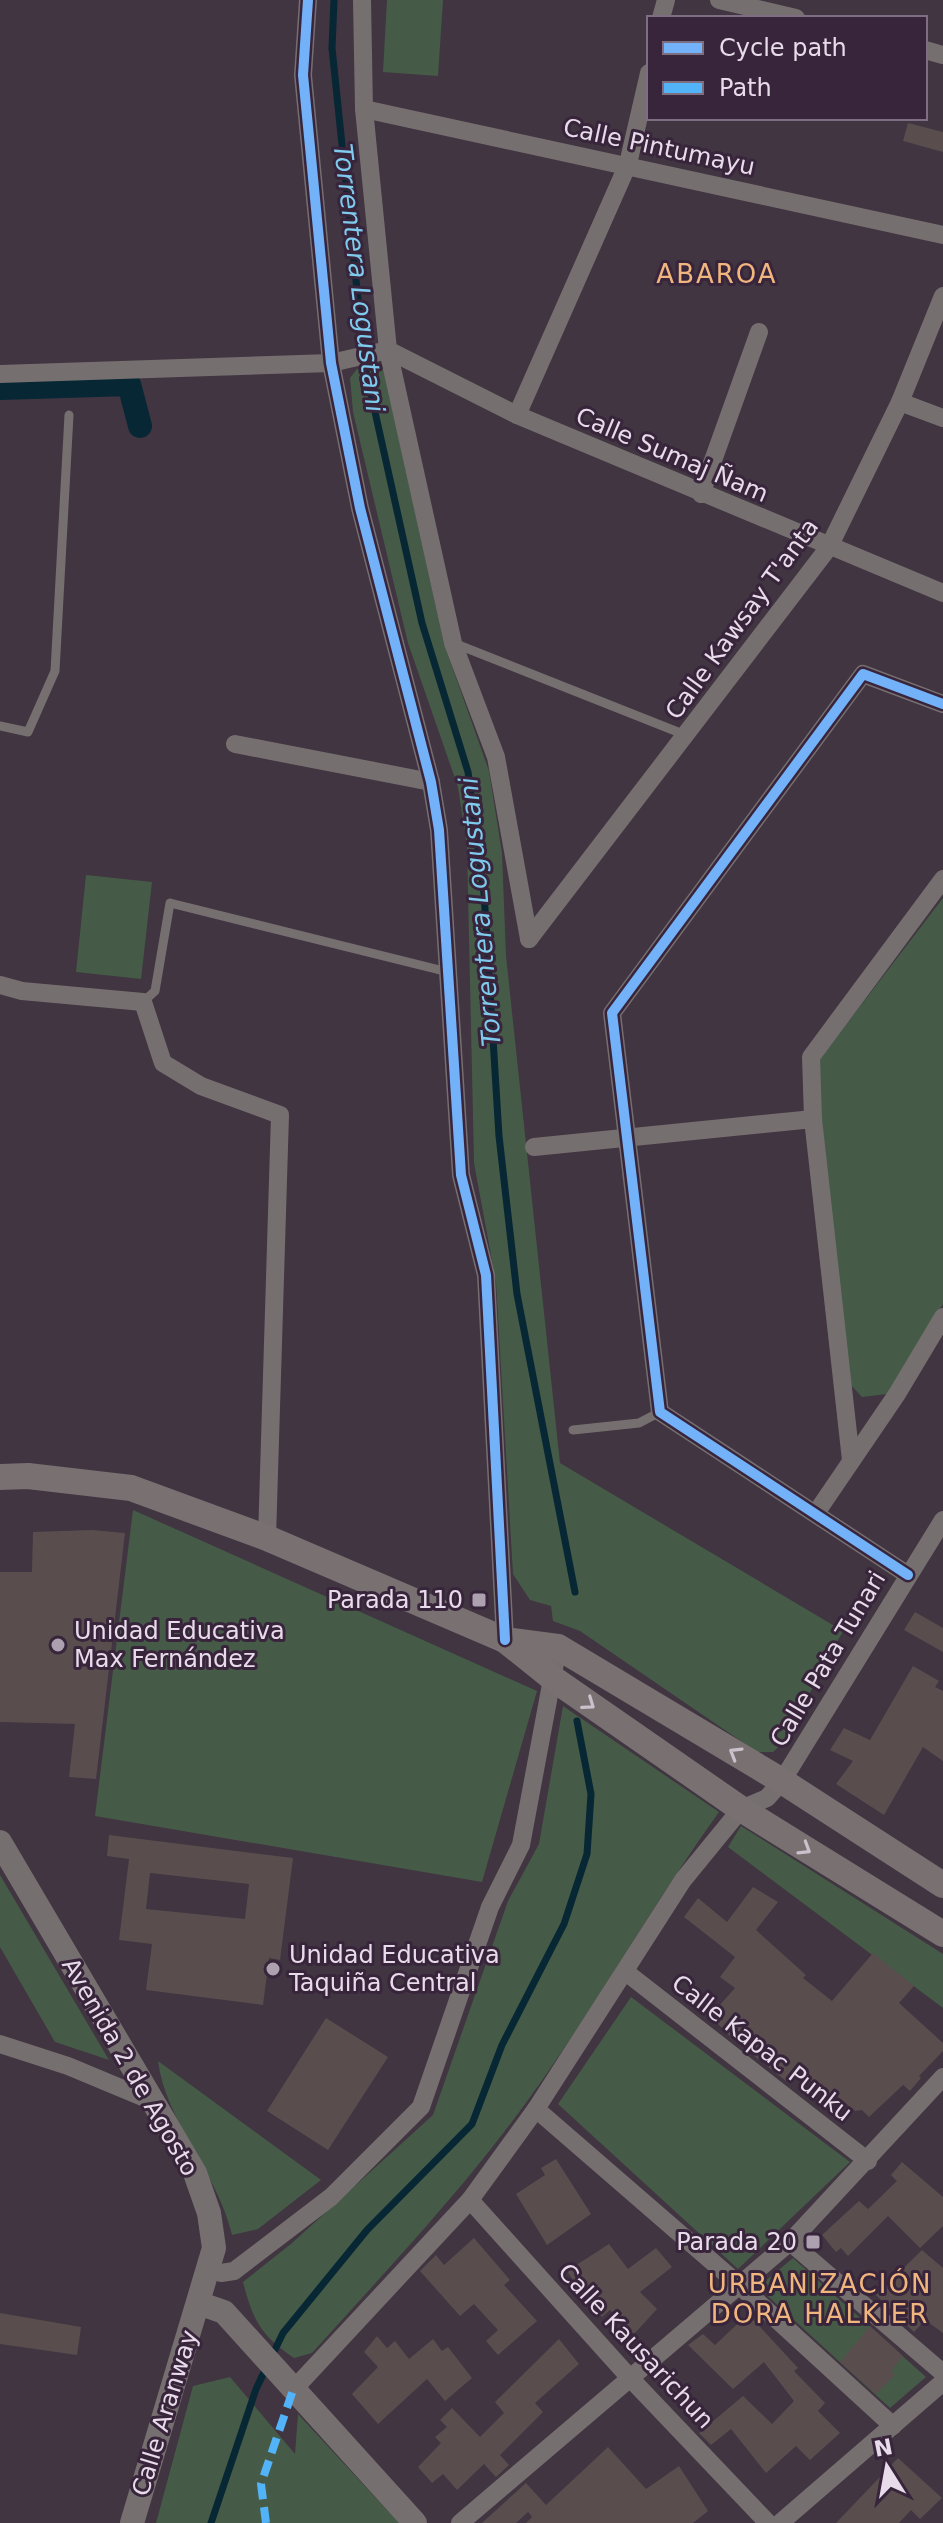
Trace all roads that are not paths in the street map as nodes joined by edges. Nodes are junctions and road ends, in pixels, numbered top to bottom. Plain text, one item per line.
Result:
1 (308, 0) edge
2 (362, 0) edge
3 (719, 0) edge
4 (756, 4) edge
5 (790, 16) edge
6 (647, 82) edge
7 (364, 109) junction
8 (628, 164) junction
9 (943, 235) edge
10 (943, 296) edge
11 (759, 332) dead end
12 (372, 354) junction
13 (331, 363) junction
14 (0, 374) edge
15 (900, 402) junction
16 (69, 415) dead end
17 (517, 415) junction
18 (943, 418) edge
19 (701, 494) junction
20 (829, 547) junction
21 (943, 593) edge
22 (453, 643) junction
23 (943, 704) edge
24 (0, 726) edge
25 (688, 736) junction
26 (235, 744) dead end
27 (431, 782) junction
28 (943, 879) edge
29 (448, 972) junction
30 (0, 985) edge
31 (143, 1002) junction
32 (813, 1119) junction
33 (625, 1137) junction
34 (534, 1147) dead end
35 (943, 1317) edge
36 (660, 1412) junction
37 (573, 1430) dead end
38 (851, 1460) junction
39 (0, 1477) edge
40 (816, 1513) junction
41 (943, 1520) edge
42 (267, 1538) junction
43 (908, 1575) junction
44 (505, 1640) junction
45 (558, 1647) junction
46 (555, 1680) junction
47 (782, 1781) junction
48 (741, 1809) junction
49 (0, 1842) edge
50 (943, 1885) edge
51 (943, 1934) edge
52 (627, 1973) junction
53 (0, 2044) edge
54 (943, 2077) edge
55 (152, 2101) junction
56 (536, 2109) junction
57 (868, 2161) junction
58 (470, 2200) junction
59 (790, 2242) junction
60 (208, 2269) junction
61 (738, 2284) junction
62 (198, 2303) junction
63 (943, 2373) edge
64 (630, 2378) junction
65 (943, 2382) edge
66 (293, 2390) junction
67 (893, 2426) junction
68 (132, 2523) edge
69 (415, 2523) edge
70 (460, 2523) edge
71 (768, 2523) edge
72 (780, 2523) edge

1 - 13 street
2 - 7 street
3 - 4 street
4 - 5 street
6 - 8 street
7 - 8 street, Calle Pintumayu
7 - 12 street
8 - 9 street, Calle Pintumayu
8 - 17 street
10 - 15 street, Calle Kawsay T'anta
11 - 19 street
12 - 13 street
12 - 17 street, Calle Sumaj Ñam
12 - 22 street
13 - 14 street
13 - 27 street
15 - 18 street
15 - 20 street, Calle Kawsay T'anta
16 - 24 lane
17 - 19 street, Calle Sumaj Ñam
19 - 20 street, Calle Sumaj Ñam
20 - 21 street, Calle Sumaj Ñam
20 - 25 street, Calle Kawsay T'anta
22 - 25 lane
22 - 25 street, Calle Kawsay T'anta
23 - 33 street
26 - 27 street
27 - 29 street
28 - 32 street
29 - 31 lane
29 - 44 street
30 - 31 street
31 - 42 street
32 - 33 street
32 - 38 street
33 - 34 street
33 - 36 street
35 - 38 street
36 - 37 lane
36 - 40 street
38 - 40 street
39 - 42 main road
40 - 43 street
41 - 43 street, Calle Pata Tunari
42 - 44 main road
43 - 47 street, Calle Pata Tunari
44 - 45 main road
44 - 46 main road
45 - 46 street
47 -> 45 main road
46 -> 48 main road
46 - 60 street
47 - 48 street, Calle Pata Tunari
47 - 50 main road
48 -> 51 main road
48 - 52 street
49 - 55 street, Avenida 2 de Agosto
52 - 56 street
52 - 57 street, Calle Kapac Punku
53 - 55 street
54 - 57 street
55 - 60 street, Avenida 2 de Agosto
56 - 58 street
56 - 61 street
57 - 59 street
58 - 64 street, Calle Kausarichun
58 - 66 street
59 - 61 street
59 - 63 street
60 - 62 street, Avenida 2 de Agosto
61 - 64 street
61 - 67 street
62 - 66 street
62 - 68 street, Calle Aranway
64 - 70 street
64 - 71 street, Calle Kausarichun
65 - 67 street
66 - 69 street
67 - 72 street

